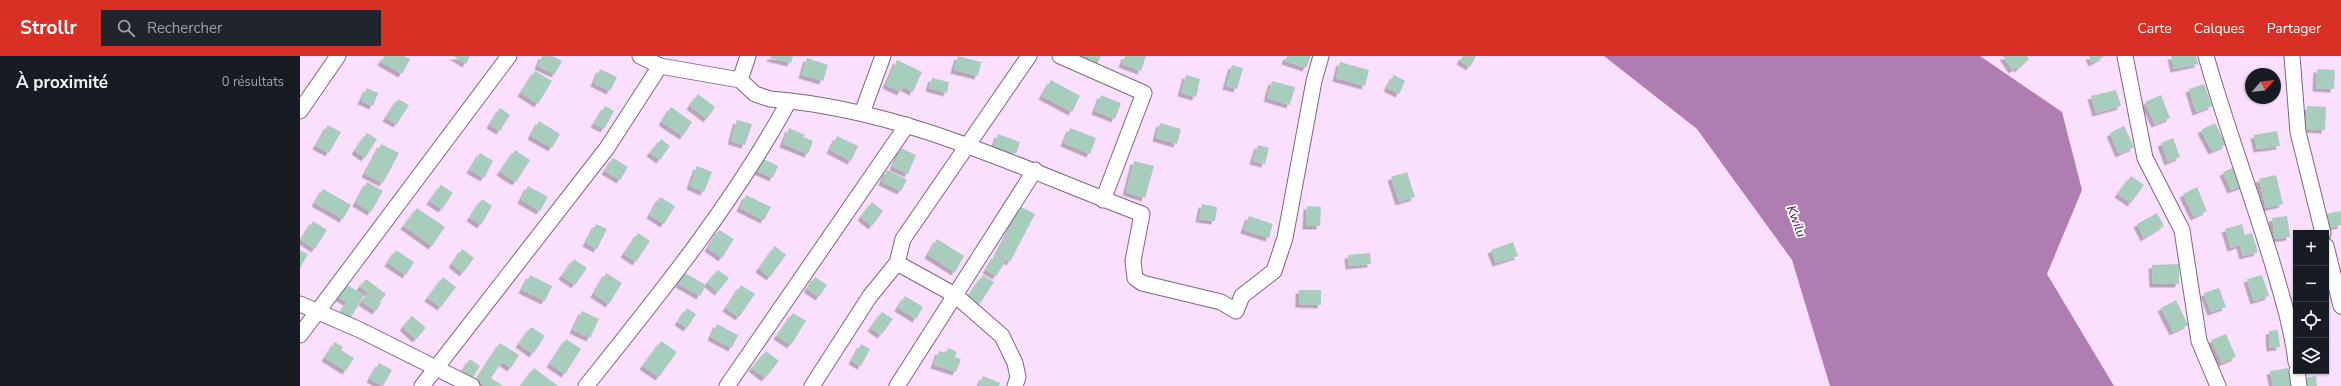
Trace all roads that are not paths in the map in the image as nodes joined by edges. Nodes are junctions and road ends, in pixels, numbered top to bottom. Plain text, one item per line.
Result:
1 (338, 56) edge
2 (509, 56) edge
3 (640, 56) edge
4 (748, 56) edge
5 (883, 56) edge
6 (1029, 56) edge
7 (1060, 56) edge
8 (1321, 56) edge
9 (2124, 56) edge
10 (2206, 56) edge
11 (2292, 56) edge
12 (660, 66) junction
13 (740, 80) junction
14 (789, 101) junction
15 (300, 111) edge
16 (862, 113) junction
17 (907, 125) junction
18 (969, 145) junction
19 (1035, 170) junction
20 (1104, 200) junction
21 (2322, 230) edge
22 (2329, 258) edge
23 (897, 263) junction
24 (955, 295) junction
25 (300, 304) edge
26 (2341, 306) edge
27 (317, 312) junction
28 (300, 335) edge
29 (2294, 338) edge
30 (434, 369) junction
31 (2297, 374) edge
32 (422, 386) edge
33 (472, 386) edge
34 (586, 386) edge
35 (727, 386) edge
36 (812, 386) edge
37 (897, 386) edge
38 (1015, 386) edge
39 (2218, 386) edge
40 (2298, 386) edge

1 - 15 street
2 - 27 street
3 - 12 street
4 - 13 street
5 - 16 street
6 - 18 street
7 - 20 street
8 - 20 street
9 - 39 street
10 - 29 street
11 - 21 street
12 - 13 street
12 - 30 street
13 - 14 street
14 - 16 street
14 - 34 street
16 - 17 street
17 - 18 street
17 - 35 street
18 - 19 street
18 - 23 street
19 - 20 street
19 - 24 street
22 - 26 street
23 - 24 street
23 - 36 street
24 - 37 street
24 - 38 street
25 - 27 street
27 - 28 street
27 - 30 street
30 - 32 street
30 - 33 street
31 - 40 street

